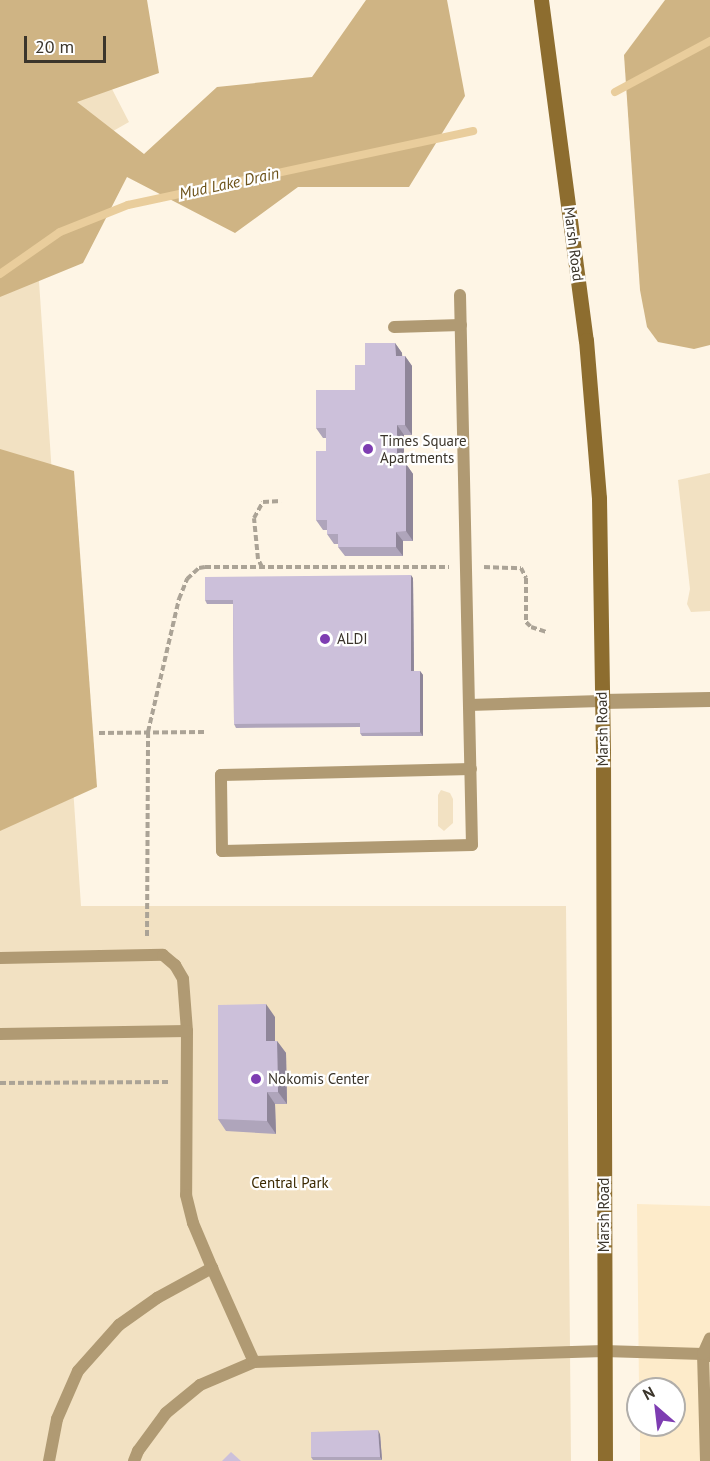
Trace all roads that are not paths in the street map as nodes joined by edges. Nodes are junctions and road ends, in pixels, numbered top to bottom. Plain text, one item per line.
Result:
1 (541, 0) edge
2 (460, 295) dead end
3 (461, 325) junction
4 (394, 327) dead end
5 (710, 699) edge
6 (601, 702) junction
7 (469, 705) junction
8 (471, 769) junction
9 (0, 958) edge
10 (187, 1031) junction
11 (0, 1034) edge
12 (212, 1268) junction
13 (710, 1338) edge
14 (604, 1351) junction
15 (707, 1355) edge
16 (254, 1362) junction
17 (49, 1461) edge
18 (134, 1461) edge
19 (605, 1461) edge
20 (706, 1461) edge

1 - 6 main road, Marsh Road
2 - 3 lane
3 - 4 lane
3 - 7 lane
5 - 6 street
6 - 7 lane
6 - 14 main road, Marsh Road
7 - 8 lane
8 - 8 lane
9 - 10 lane
10 - 11 lane
10 - 12 lane
12 - 16 lane
12 - 17 lane
13 - 15 lane
14 - 15 lane
14 - 16 lane
14 - 19 main road, Marsh Road
15 - 20 lane
16 - 18 lane

